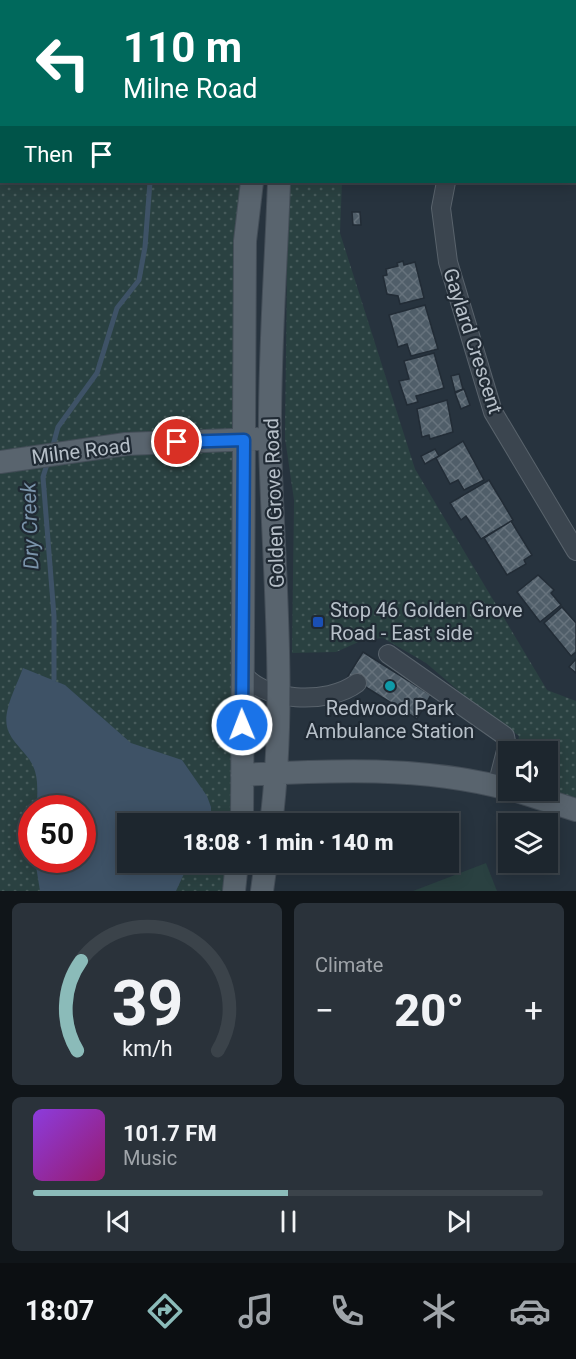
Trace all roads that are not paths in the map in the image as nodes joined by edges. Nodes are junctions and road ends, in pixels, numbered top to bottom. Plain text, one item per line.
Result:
1 (252, 183) edge
2 (279, 183) edge
3 (446, 183) edge
4 (270, 439) junction
5 (244, 440) junction
6 (0, 462) edge
7 (576, 551) edge
8 (388, 654) dead end
9 (241, 671) junction
10 (357, 683) dead end
11 (278, 695) junction
12 (506, 741) edge
13 (277, 773) junction
14 (242, 775) junction
15 (498, 786) edge
16 (548, 801) edge
17 (576, 810) edge
18 (242, 813) edge
19 (272, 813) edge
20 (236, 873) edge
21 (264, 873) edge
22 (234, 891) edge
23 (262, 891) edge

1 - 5 main road, Golden Grove Road
2 - 4 main road, Golden Grove Road
3 - 7 street, Gaylard Crescent
4 - 5 main road, Milne Road
4 - 11 main road, Golden Grove Road
5 - 6 main road, Milne Road
5 - 9 main road, Golden Grove Road
8 - 12 street
9 - 11 street
9 - 14 main road, Golden Grove Road
10 - 11 street
11 - 13 main road, Golden Grove Road
13 - 14 main road
13 - 15 main road
13 - 19 main road, Golden Grove Road
14 - 18 main road, Golden Grove Road
16 - 17 main road
20 - 22 main road
21 - 23 main road

